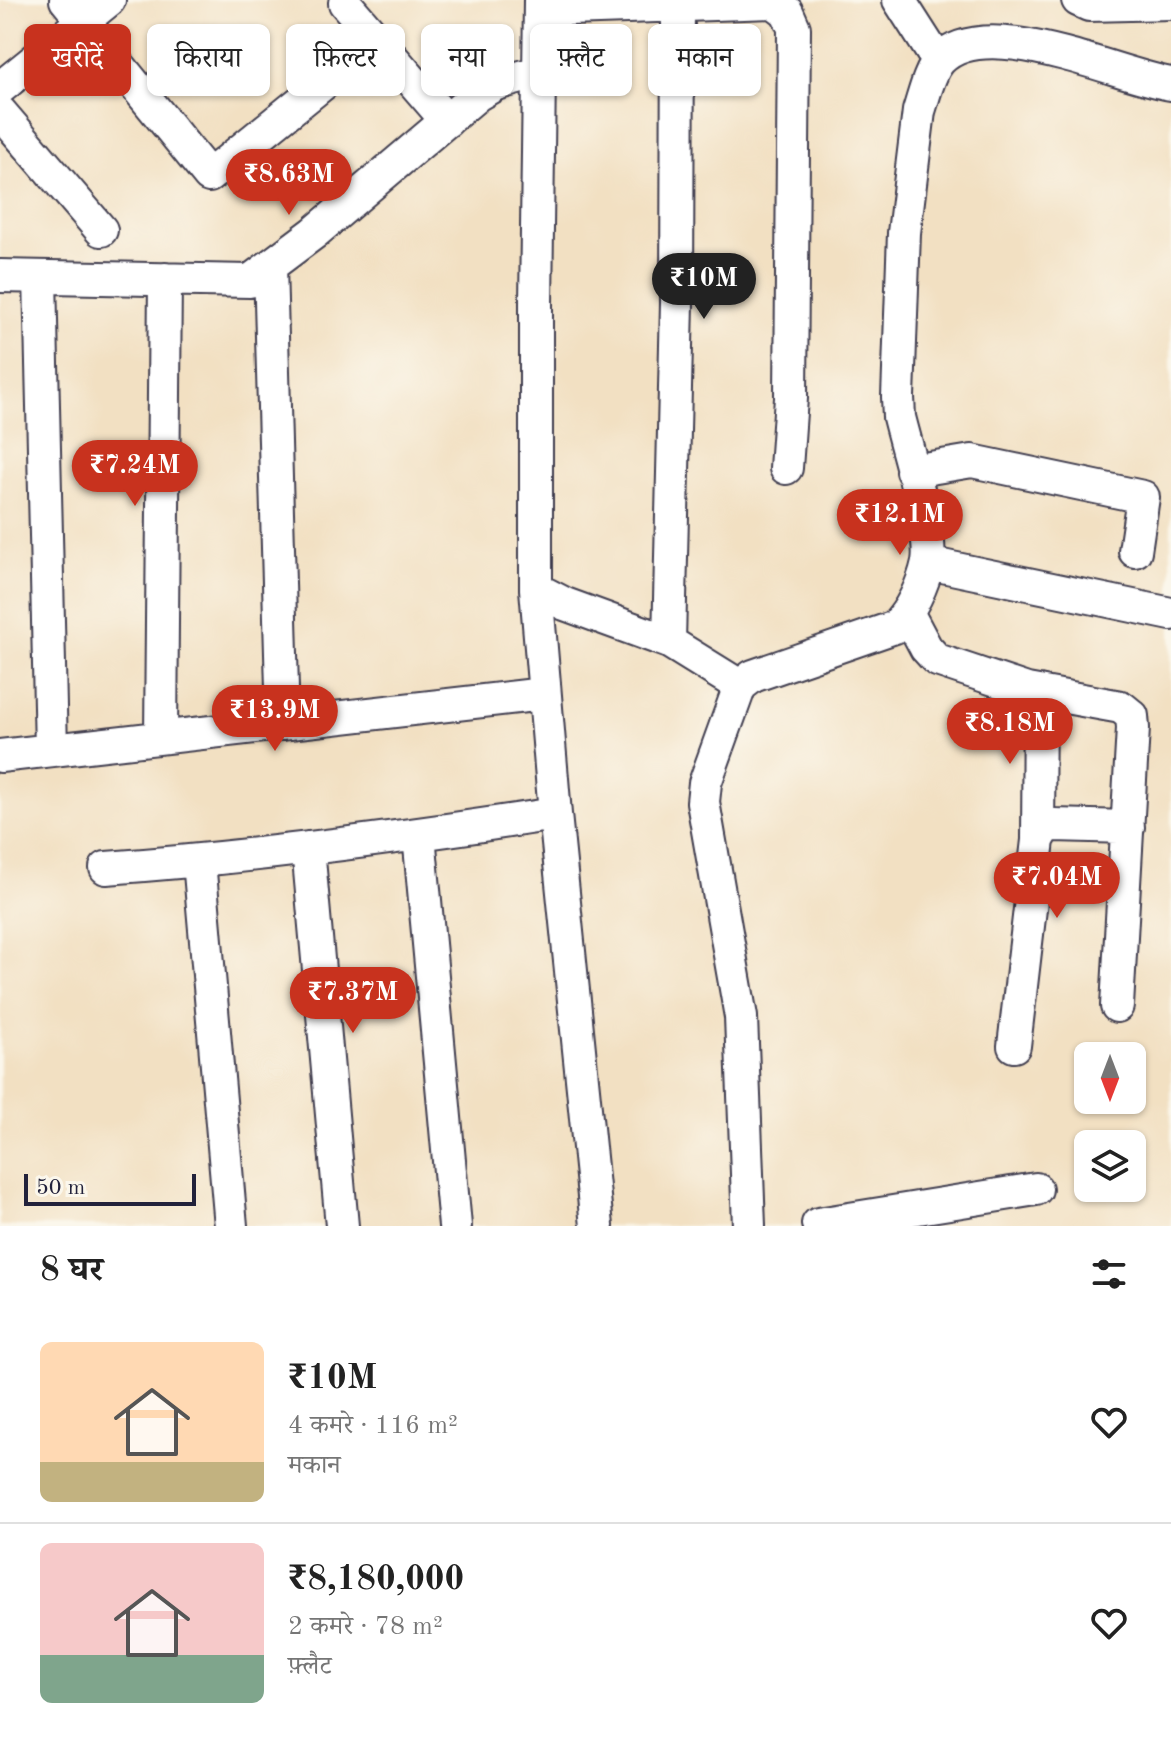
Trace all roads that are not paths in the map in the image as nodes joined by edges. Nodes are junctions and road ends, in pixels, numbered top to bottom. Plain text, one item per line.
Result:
1 (109, 0) edge
2 (899, 0) edge
3 (1078, 0) edge
4 (678, 2) edge
5 (345, 3) dead end
6 (1171, 3) edge
7 (540, 5) edge
8 (75, 10) edge
9 (363, 24) edge
10 (938, 61) junction
11 (405, 72) edge
12 (530, 75) edge
13 (1171, 84) edge
14 (0, 88) edge
15 (308, 96) edge
16 (539, 96) edge
17 (0, 112) edge
18 (447, 121) junction
19 (101, 230) dead end
20 (270, 266) junction
21 (0, 276) edge
22 (40, 277) junction
23 (165, 279) junction
24 (786, 468) dead end
25 (912, 471) junction
26 (1135, 551) dead end
27 (928, 563) junction
28 (536, 589) junction
29 (908, 614) junction
30 (1171, 614) edge
31 (669, 642) junction
32 (740, 686) junction
33 (1039, 692) junction
34 (544, 694) junction
35 (283, 724) junction
36 (161, 737) junction
37 (51, 750) junction
38 (0, 756) edge
39 (555, 814) junction
40 (1128, 827) junction
41 (419, 835) junction
42 (1038, 840) junction
43 (308, 848) junction
44 (199, 861) junction
45 (106, 868) dead end
46 (1117, 1006) dead end
47 (1014, 1046) dead end
48 (1036, 1189) dead end
49 (975, 1212) edge
50 (818, 1224) edge
51 (231, 1226) edge
52 (342, 1226) edge
53 (455, 1226) edge
54 (597, 1226) edge
55 (749, 1226) edge

1 - 8 street
2 - 10 street
3 - 6 street
4 - 7 street
4 - 24 street
4 - 31 street
5 - 9 street
8 - 14 street
8 - 15 street
10 - 13 street
10 - 25 street
11 - 18 street
12 - 18 street
16 - 28 street
17 - 19 street
18 - 20 street
20 - 23 street
20 - 35 street
21 - 22 street
22 - 23 street
22 - 37 street
23 - 36 street
25 - 26 street
25 - 27 street
27 - 29 street
27 - 30 street
28 - 31 street
28 - 34 street
29 - 32 street
29 - 33 street
31 - 32 street
32 - 55 street
33 - 40 street
33 - 42 street
34 - 35 street
34 - 39 street
35 - 36 street
36 - 37 street
37 - 38 street
39 - 41 street
39 - 54 street
40 - 42 street
40 - 46 street
41 - 43 street
41 - 53 street
42 - 47 street
43 - 44 street
43 - 52 street
44 - 45 street
44 - 51 street
48 - 49 street
49 - 50 street

